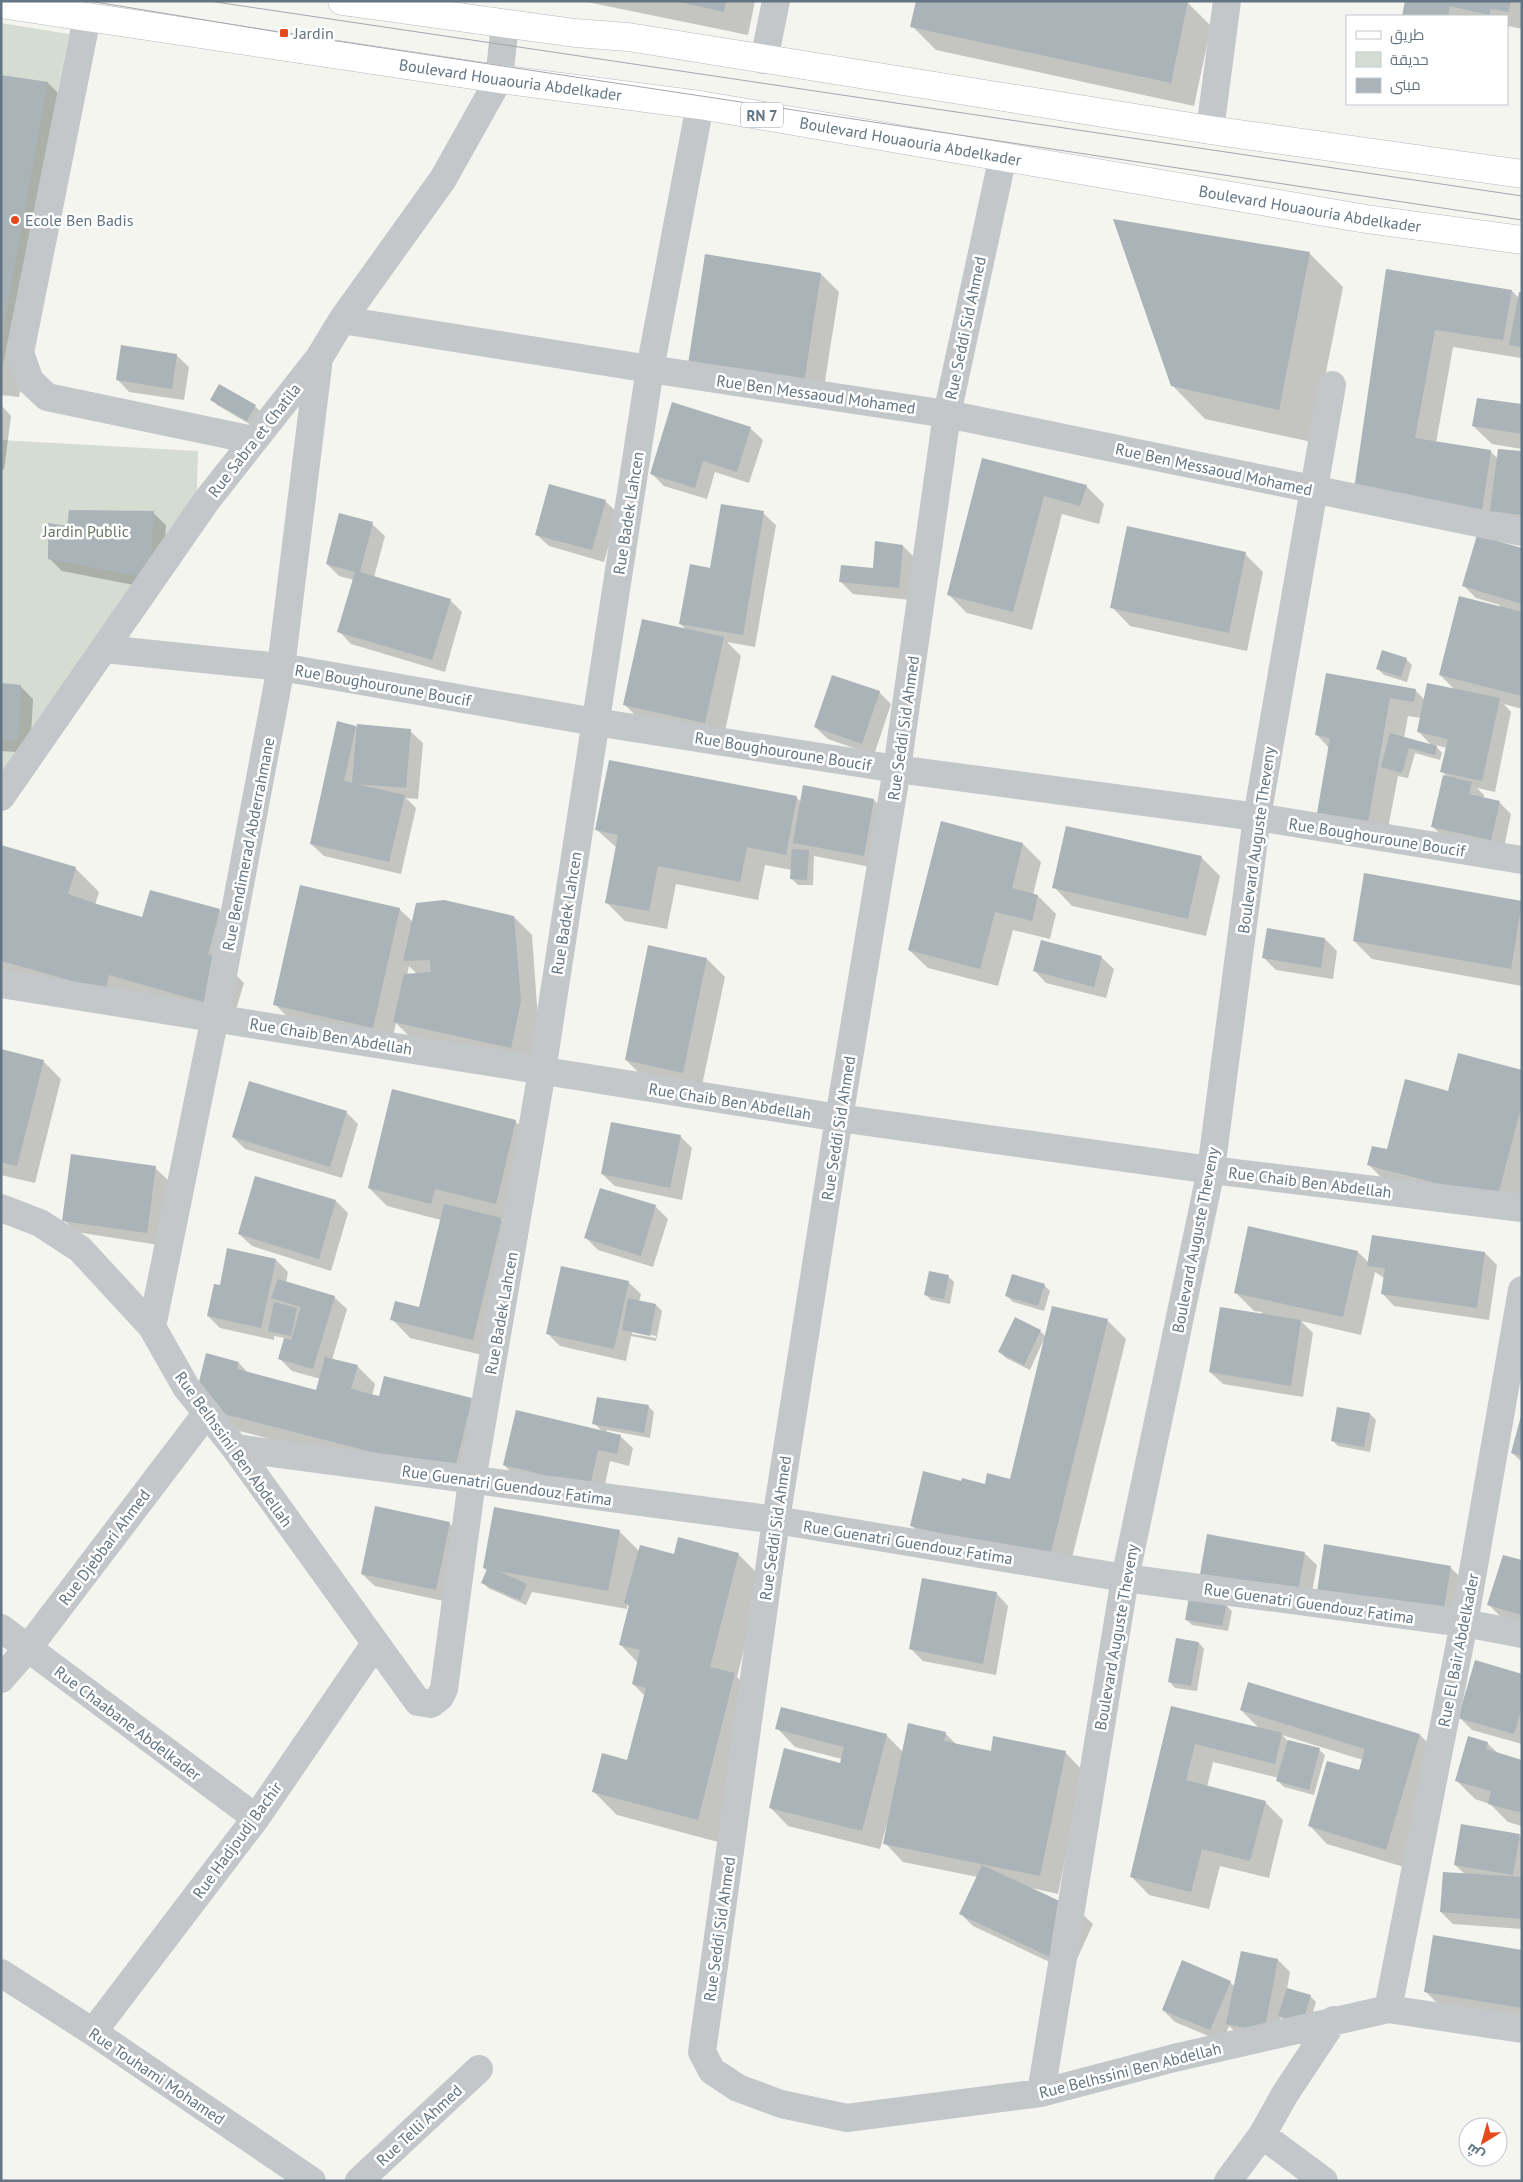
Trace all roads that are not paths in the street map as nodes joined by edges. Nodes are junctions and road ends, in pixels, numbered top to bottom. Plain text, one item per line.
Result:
1 (342, 1) edge
2 (776, 1) edge
3 (1228, 1) edge
4 (1, 4) edge
5 (87, 17) junction
6 (505, 24) junction
7 (764, 60) junction
8 (499, 79) junction
9 (700, 105) junction
10 (1210, 130) junction
11 (1003, 156) junction
12 (1522, 174) edge
13 (1522, 240) edge
14 (342, 320) junction
15 (318, 358) junction
16 (650, 369) junction
17 (1332, 385) dead end
18 (947, 414) junction
19 (253, 440) junction
20 (1315, 490) junction
21 (1522, 532) edge
22 (104, 649) junction
23 (281, 667) junction
24 (594, 722) junction
25 (898, 769) junction
26 (1, 797) edge
27 (1257, 817) junction
28 (1522, 860) edge
29 (1, 984) edge
30 (215, 1017) junction
31 (542, 1071) junction
32 (839, 1118) junction
33 (1211, 1170) junction
34 (1, 1208) edge
35 (1522, 1208) edge
36 (1522, 1290) edge
37 (152, 1327) junction
38 (206, 1414) junction
39 (235, 1448) junction
40 (472, 1481) junction
41 (776, 1520) junction
42 (1125, 1578) junction
43 (1464, 1623) junction
44 (1, 1628) edge
45 (1522, 1634) edge
46 (375, 1644) junction
47 (28, 1648) junction
48 (1, 1679) edge
49 (418, 1702) joint
50 (256, 1818) junction
51 (1, 1972) edge
52 (1388, 2009) junction
53 (1334, 2020) junction
54 (1522, 2029) edge
55 (93, 2032) junction
56 (480, 2069) dead end
57 (738, 2088) joint
58 (1041, 2093) junction
59 (1262, 2135) junction
60 (312, 2181) edge
61 (359, 2181) edge
62 (1228, 2181) edge
63 (1324, 2181) edge

1 - 6 main road
2 - 7 street
3 - 10 street
4 - 5 main road, Boulevard Houaouria Abdelkader / RN 7
5 - 8 main road, Boulevard Houaouria Abdelkader / RN 7
5 - 19 street
6 - 7 main road
6 - 8 street
7 - 10 main road
8 - 9 main road, Boulevard Houaouria Abdelkader / RN 7
8 - 14 street, Rue Sabra et Chatila
9 - 11 main road, Boulevard Houaouria Abdelkader / RN 7
9 - 16 street, Rue Badek Lahcen
10 - 12 main road
11 - 13 main road, Boulevard Houaouria Abdelkader / RN 7
11 - 18 street, Rue Seddi Sid Ahmed
14 - 15 street, Rue Sabra et Chatila
14 - 16 street, Rue Ben Messaoud Mohamed
15 - 19 street, Rue Sabra et Chatila
15 - 23 street, Rue Bendimerad Abderrahmane
16 - 18 street, Rue Ben Messaoud Mohamed
16 - 24 street, Rue Badek Lahcen
17 - 20 street, Boulevard Auguste Theveny
18 - 20 street, Rue Ben Messaoud Mohamed
18 - 25 street, Rue Seddi Sid Ahmed
19 - 22 street, Rue Sabra et Chatila
20 - 21 street, Rue Ben Messaoud Mohamed
20 - 27 street, Boulevard Auguste Theveny
22 - 23 street, Rue Boughouroune Boucif
22 - 26 street, Rue Sabra et Chatila
23 - 24 street, Rue Boughouroune Boucif
23 - 30 street, Rue Bendimerad Abderrahmane
24 - 25 street, Rue Boughouroune Boucif
24 - 31 street, Rue Badek Lahcen
25 - 27 street, Rue Boughouroune Boucif
25 - 32 street, Rue Seddi Sid Ahmed
27 - 28 street, Rue Boughouroune Boucif
27 - 33 street, Boulevard Auguste Theveny
29 - 30 street, Rue Chaib Ben Abdellah
30 - 31 street, Rue Chaib Ben Abdellah
30 - 37 street, Rue Bendimerad Abderrahmane
31 - 32 street, Rue Chaib Ben Abdellah
31 - 40 street, Rue Badek Lahcen
32 - 33 street, Rue Chaib Ben Abdellah
32 - 41 street, Rue Seddi Sid Ahmed
33 - 35 street, Rue Chaib Ben Abdellah
33 - 42 street, Boulevard Auguste Theveny
34 - 37 street, Rue Belhssini Ben Abdellah
36 - 43 street, Rue El Bair Abdelkader
37 - 38 street, Rue Belhssini Ben Abdellah
38 - 39 street, Rue Belhssini Ben Abdellah
38 - 47 street, Rue Djebbari Ahmed
39 - 40 street, Rue Guenatri Guendouz Fatima
39 - 46 street, Rue Belhssini Ben Abdellah
40 - 41 street, Rue Guenatri Guendouz Fatima
40 - 49 street, Rue Badek Lahcen
41 - 42 street, Rue Guenatri Guendouz Fatima
41 - 57 street, Rue Seddi Sid Ahmed
42 - 43 street, Rue Guenatri Guendouz Fatima
42 - 58 street, Boulevard Auguste Theveny
43 - 45 street, Rue Guenatri Guendouz Fatima
43 - 52 street, Rue El Bair Abdelkader
44 - 47 street, Rue Chaabane Abdelkader
46 - 49 street, Rue Belhssini Ben Abdellah
46 - 50 street, Rue Hadjoudj Bachir
47 - 48 street, Rue Djebbari Ahmed
47 - 50 street, Rue Chaabane Abdelkader
50 - 55 street, Rue Hadjoudj Bachir
51 - 55 street, Rue Touhami Mohamed
52 - 53 street, Rue Belhssini Ben Abdellah
52 - 54 street, Rue Belhssini Ben Abdellah
53 - 58 street, Rue Belhssini Ben Abdellah
53 - 59 street
55 - 60 street, Rue Touhami Mohamed
56 - 61 street, Rue Telli Ahmed
57 - 58 street, Rue Belhssini Ben Abdellah
59 - 62 street
59 - 63 street

